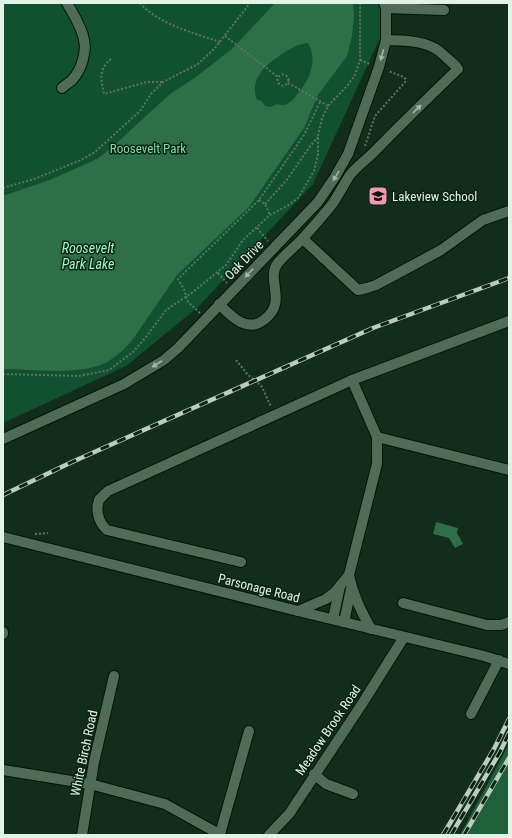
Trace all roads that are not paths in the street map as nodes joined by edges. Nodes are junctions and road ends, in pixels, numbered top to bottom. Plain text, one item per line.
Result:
1 (67, 3) edge
2 (385, 6) edge
3 (444, 10) dead end
4 (386, 40) junction
5 (62, 88) dead end
6 (509, 211) edge
7 (303, 238) junction
8 (219, 304) junction
9 (509, 321) edge
10 (352, 380) junction
11 (377, 437) junction
12 (3, 439) edge
13 (509, 470) edge
14 (3, 537) edge
15 (241, 562) dead end
16 (349, 575) junction
17 (340, 586) junction
18 (352, 588) junction
19 (403, 603) dead end
20 (298, 611) junction
21 (333, 619) junction
22 (344, 622) junction
23 (509, 622) edge
24 (371, 629) junction
25 (404, 637) junction
26 (499, 660) junction
27 (509, 664) edge
28 (114, 676) dead end
29 (471, 714) dead end
30 (249, 731) dead end
31 (3, 770) edge
32 (314, 774) junction
33 (90, 784) junction
34 (353, 794) dead end
35 (220, 834) edge
36 (82, 835) edge
37 (270, 835) edge

1 - 5 street
2 - 3 street
2 - 4 street, Oak Drive
7 -> 4 street
4 -> 8 street, Oak Drive
6 - 7 street
7 - 8 street
8 -> 12 street, Oak Drive
9 - 10 street
10 - 11 street
10 - 15 street
11 - 13 street
11 - 16 street
14 - 20 street, Parsonage Road
16 - 17 street
16 - 18 street
17 - 20 street
17 - 21 street
18 - 22 street
18 - 24 street
19 - 23 street
20 - 21 street, Parsonage Road
21 - 22 street, Parsonage Road
22 - 24 street, Parsonage Road
24 - 25 street, Parsonage Road
25 - 26 street, Parsonage Road
25 - 32 street, Meadow Brook Road
26 - 27 street, Parsonage Road
26 - 29 street
28 - 33 street, White Birch Road
30 - 35 street
31 - 33 street
32 - 34 street
32 - 37 street, Meadow Brook Road
33 - 35 street
33 - 36 street, White Birch Road

